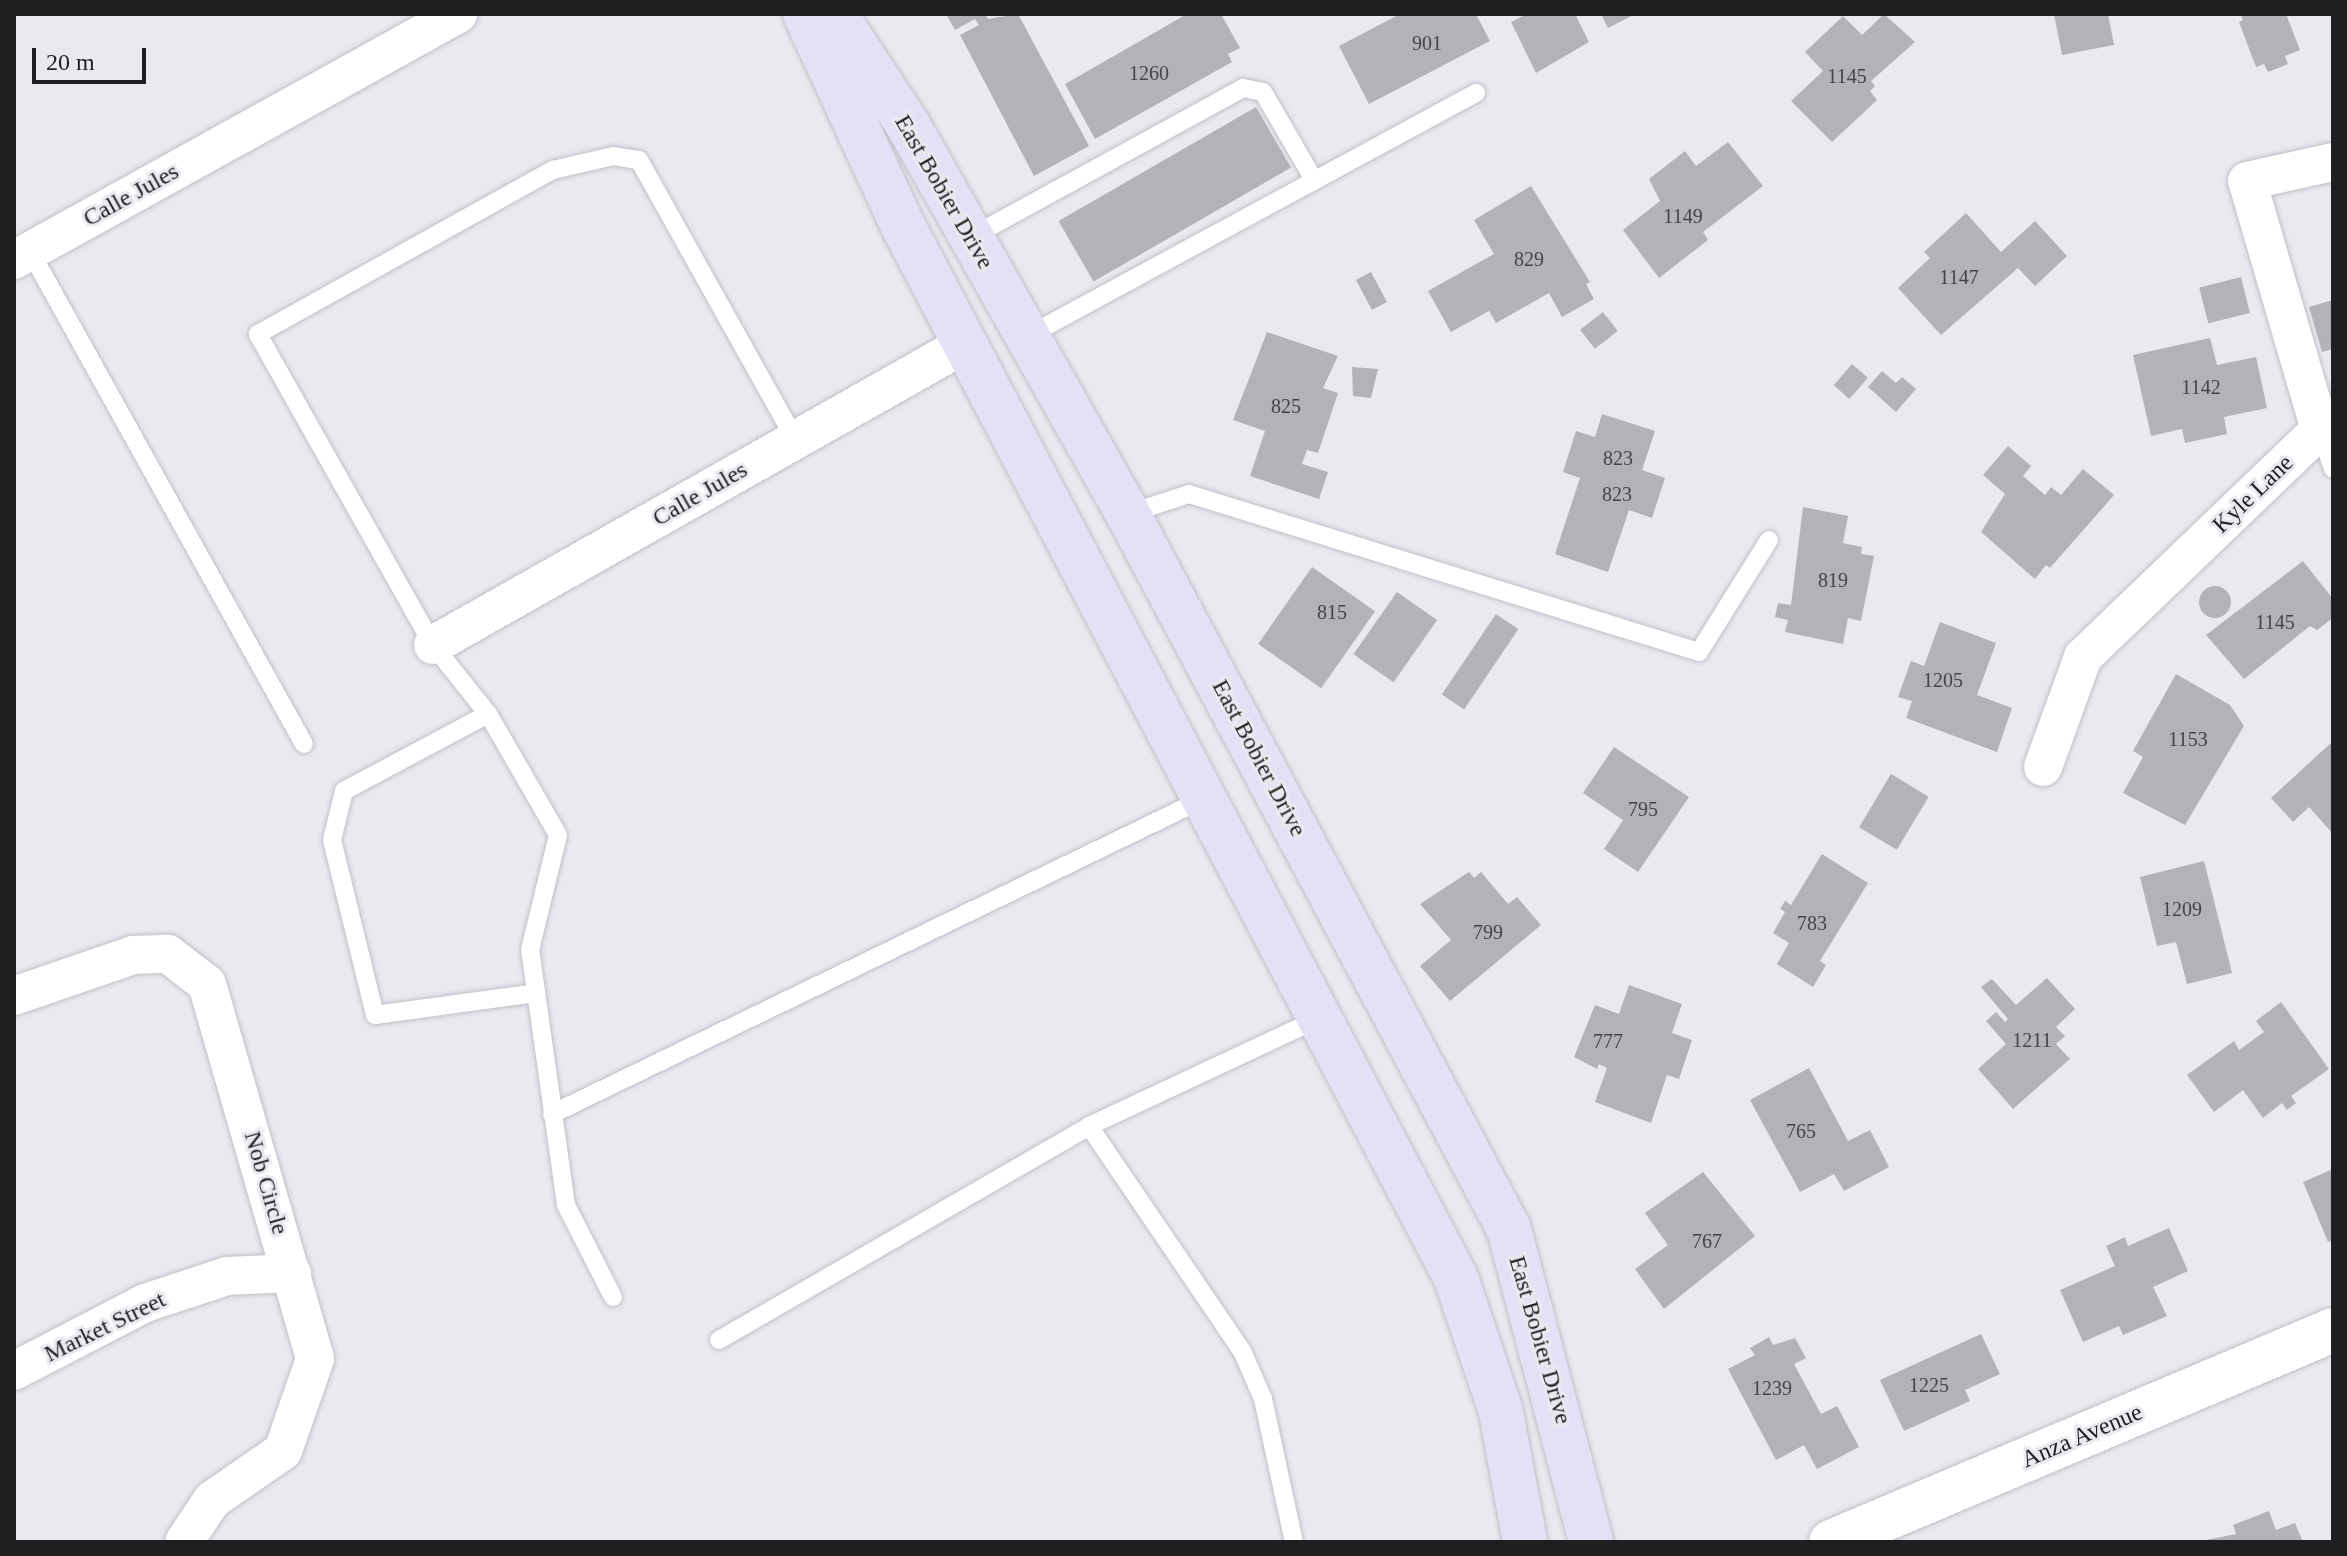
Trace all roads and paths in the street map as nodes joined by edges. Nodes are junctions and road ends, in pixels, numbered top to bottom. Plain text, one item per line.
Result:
1 (458, 14) edge
2 (805, 14) edge
3 (835, 14) edge
4 (1476, 93) dead end
5 (2333, 162) edge
6 (1314, 180) junction
7 (971, 237) junction
8 (22, 256) edge
9 (1026, 337) junction
10 (967, 343) junction
11 (2320, 430) junction
12 (795, 439) junction
13 (2333, 469) edge
14 (1128, 514) junction
15 (1769, 540) dead end
16 (433, 645) junction
17 (488, 714) junction
18 (304, 744) dead end
19 (2043, 767) dead end
20 (1206, 797) junction
21 (536, 993) junction
22 (14, 996) edge
23 (1317, 1019) junction
24 (552, 1114) junction
25 (1089, 1126) junction
26 (292, 1273) junction
27 (613, 1297) dead end
28 (2333, 1330) edge
29 (719, 1340) dead end
30 (14, 1371) edge
31 (184, 1542) edge
32 (1294, 1542) edge
33 (1525, 1542) edge
34 (1591, 1542) edge
35 (1831, 1542) edge

1 - 8 street, Calle Jules
2 - 10 main road, East Bobier Drive
3 - 7 main road, East Bobier Drive
4 - 6 lane
5 - 11 street
6 - 7 lane
6 - 9 lane
7 - 9 main road, East Bobier Drive
8 - 18 lane
9 - 14 main road, East Bobier Drive
10 - 12 street, Calle Jules
10 - 20 main road, East Bobier Drive
11 - 13 lane
11 - 19 street, Kyle Lane
12 - 16 street, Calle Jules
12 - 16 lane
14 - 15 lane
14 - 34 main road, East Bobier Drive
16 - 17 lane
17 - 21 lane
17 - 21 lane
20 - 23 main road, East Bobier Drive
20 - 24 lane
21 - 24 lane
22 - 26 street, Nob Circle
23 - 25 lane
23 - 33 main road, East Bobier Drive
24 - 27 lane
25 - 29 lane
25 - 32 lane
26 - 30 street, Market Street
26 - 31 street, Nob Circle
28 - 35 street, Anza Avenue

